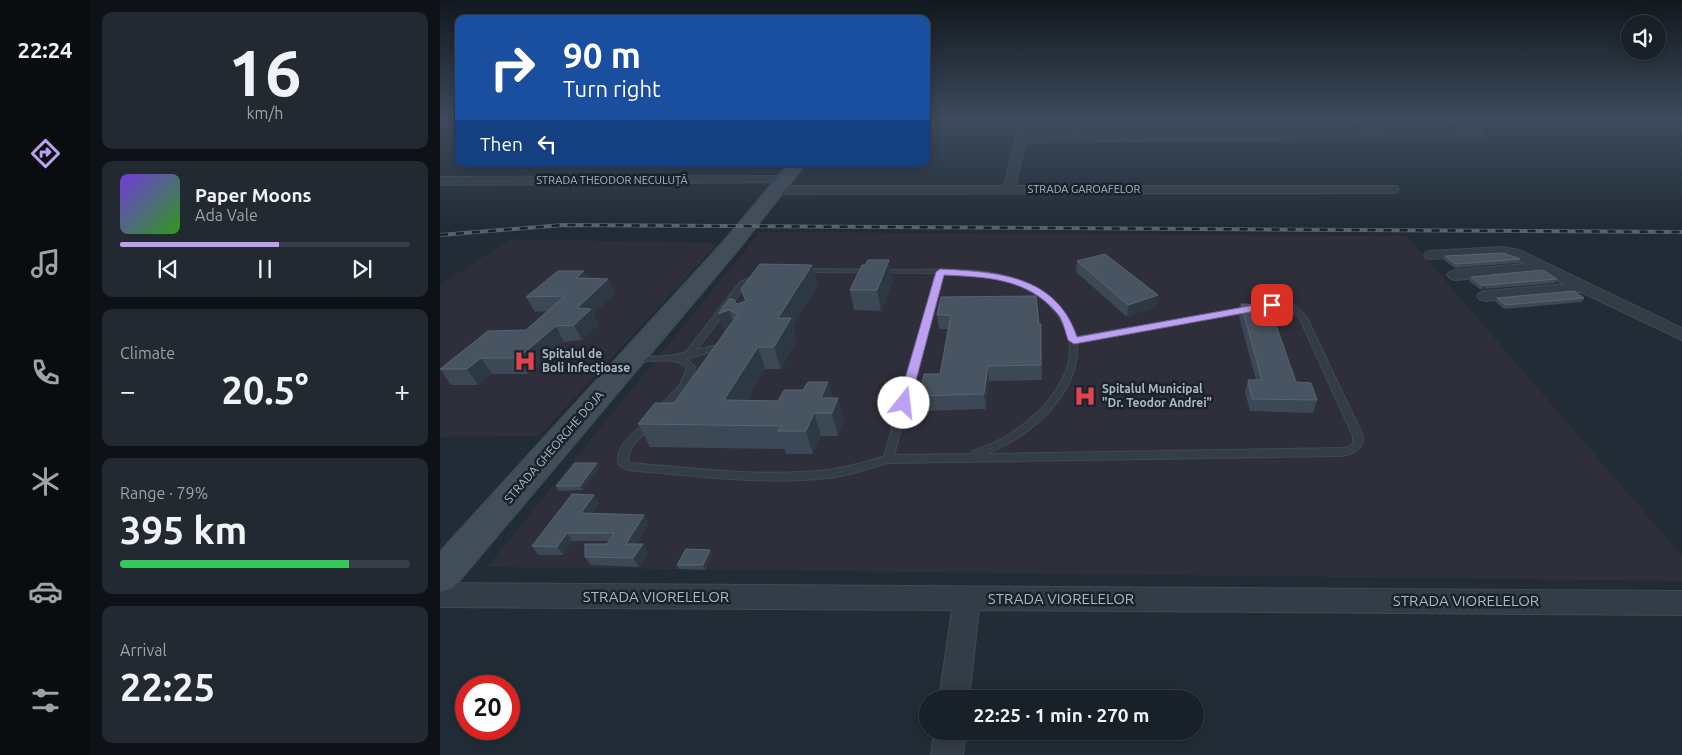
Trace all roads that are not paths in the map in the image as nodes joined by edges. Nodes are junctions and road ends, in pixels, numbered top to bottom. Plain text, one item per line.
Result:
1 (1018, 154) edge
2 (795, 167) edge
3 (440, 181) edge
4 (780, 185) junction
5 (1009, 189) junction
6 (1393, 189) dead end
7 (1431, 255) dead end
8 (1544, 267) junction
9 (797, 271) edge
10 (940, 272) junction
11 (1455, 275) dead end
12 (763, 276) edge
13 (1584, 287) junction
14 (735, 294) junction
15 (1485, 296) dead end
16 (739, 303) edge
17 (1682, 335) edge
18 (732, 340) edge
19 (1074, 340) junction
20 (685, 356) junction
21 (629, 361) junction
22 (972, 456) junction
23 (888, 459) junction
24 (440, 577) edge
25 (440, 595) edge
26 (967, 598) junction
27 (1682, 603) edge
28 (955, 690) edge
29 (949, 740) edge
30 (947, 755) edge

1 - 5 street
2 - 4 main road, STRADA GHEORGHE DOJA
3 - 4 street, STRADA THEODOR NECULUȚĂ
4 - 5 street, STRADA GAROAFELOR
4 - 21 main road, STRADA GHEORGHE DOJA
5 - 6 street, STRADA GAROAFELOR
7 - 8 street
8 - 11 street
8 - 13 street
9 - 10 lane
10 - 19 lane
10 - 23 lane
12 - 14 lane
13 - 15 street
13 - 17 street
14 - 16 lane
14 - 20 lane
18 - 20 lane
19 - 22 lane
19 - 22 lane
20 - 21 lane
20 - 23 lane
21 - 24 main road, STRADA GHEORGHE DOJA
22 - 23 lane
25 - 26 street, STRADA VIORELELOR
26 - 27 street, STRADA VIORELELOR
26 - 28 street
29 - 30 street

